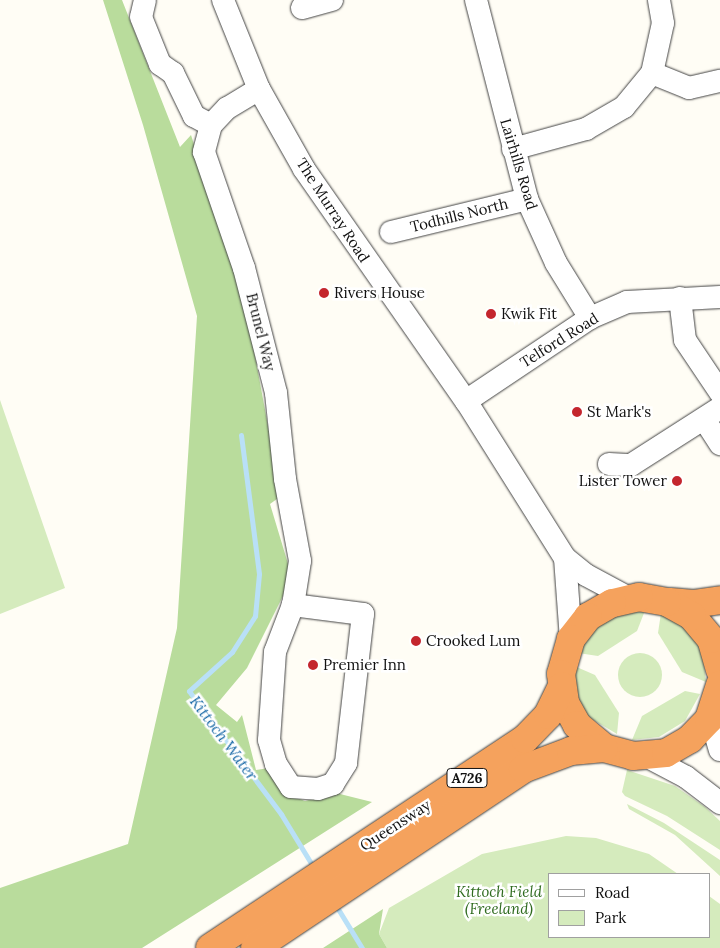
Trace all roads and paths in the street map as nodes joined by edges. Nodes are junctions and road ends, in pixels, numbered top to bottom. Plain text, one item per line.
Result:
1 (145, 0) edge
2 (223, 0) edge
3 (332, 0) edge
4 (476, 0) edge
5 (659, 0) edge
6 (302, 8) dead end
7 (652, 73) junction
8 (720, 81) edge
9 (260, 89) junction
10 (212, 125) junction
11 (513, 149) junction
12 (527, 199) junction
13 (391, 232) dead end
14 (720, 297) edge
15 (680, 298) junction
16 (590, 318) junction
17 (720, 392) edge
18 (466, 401) junction
19 (712, 413) edge
20 (720, 444) edge
21 (610, 464) dead end
22 (564, 558) junction
23 (629, 598) junction
24 (720, 600) edge
25 (667, 602) junction
26 (293, 605) junction
27 (571, 639) junction
28 (720, 668) edge
29 (562, 686) junction
30 (716, 698) edge
31 (604, 748) junction
32 (720, 750) edge
33 (648, 756) junction
34 (720, 803) edge
35 (379, 851) junction
36 (286, 912) junction
37 (210, 948) edge
38 (255, 948) edge

1 - 10 street
2 - 9 street, The Murray Road
3 - 6 street
4 - 11 street, Lairhills Road
5 - 7 street
7 - 8 street
7 - 11 street
9 - 10 street, Brunel Way
9 - 18 street, The Murray Road
10 - 26 street, Brunel Way
11 - 12 street, Lairhills Road
12 - 13 street, Todhills North
12 - 16 street, Lairhills Road
14 - 15 street, Telford Road
15 - 16 street, Telford Road
15 - 17 street
16 - 18 street, Telford Road
18 - 22 street, The Murray Road
19 - 20 street
19 - 21 street
22 - 23 street, The Murray Road
22 - 27 street, The Murray Road
23 - 25 highway, A726
23 - 27 highway, A726
24 - 25 highway, A726
25 - 28 highway, A726
26 - 26 street, Brunel Way
27 - 29 highway, A726
29 - 31 highway, A726
29 - 35 highway, Queensway / A726
30 - 32 street
30 - 33 highway, A726
31 - 33 highway, A726
31 - 35 highway, Queensway / A726
33 - 34 street
35 - 36 highway, Queensway / A726
36 - 37 highway, Queensway / A726
36 - 38 highway, Queensway / A726

